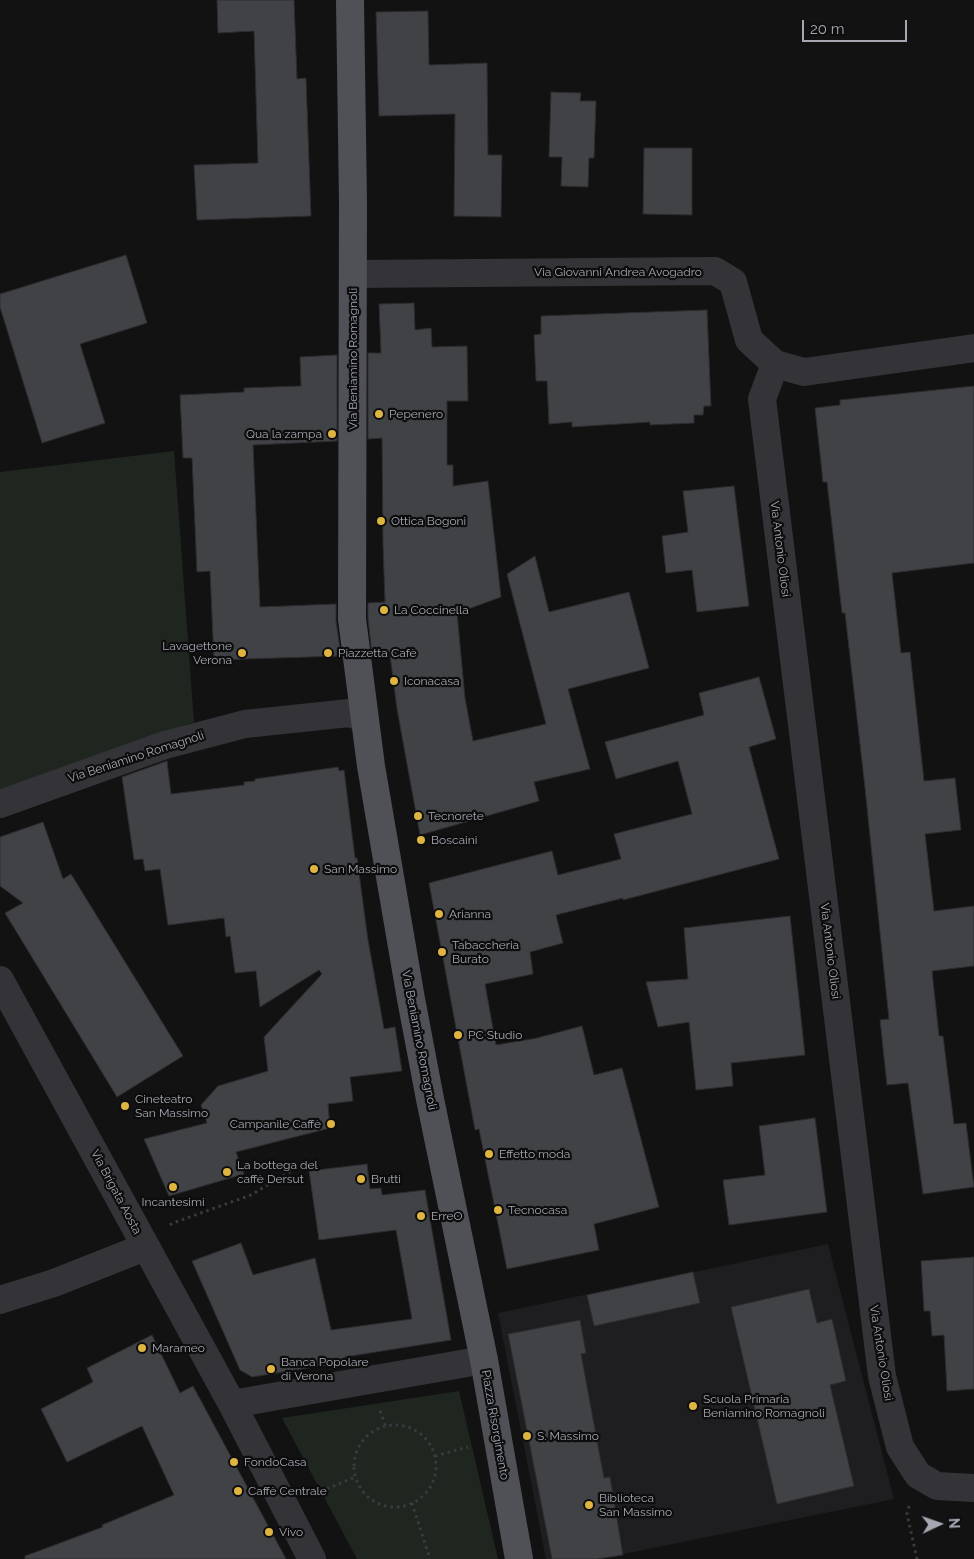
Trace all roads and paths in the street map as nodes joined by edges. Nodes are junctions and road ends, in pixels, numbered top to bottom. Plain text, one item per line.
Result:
1 (350, 0) edge
2 (353, 274) junction
3 (974, 348) edge
4 (775, 364) junction
5 (364, 718) junction
6 (0, 804) edge
7 (0, 980) edge
8 (309, 1164) dead end
9 (145, 1247) junction
10 (0, 1300) edge
11 (484, 1360) junction
12 (232, 1404) junction
13 (471, 1446) dead end
14 (435, 1456) junction
15 (355, 1477) junction
16 (974, 1488) edge
17 (307, 1498) dead end
18 (412, 1503) junction
19 (907, 1514) dead end
20 (312, 1559) edge
21 (430, 1559) edge
22 (519, 1559) edge
23 (917, 1559) edge

1 - 2 main road, Via Beniamino Romagnoli
2 - 4 street, Via Giovanni Andrea Avogadro
2 - 5 main road, Via Beniamino Romagnoli
3 - 4 street, Via Giovanni Andrea Avogadro
4 - 16 street, Via Antonio Oliosi
5 - 6 street, Via Beniamino Romagnoli
5 - 11 main road, Via Beniamino Romagnoli
7 - 9 street, Via Brigata Aosta
8 - 9 path
9 - 10 street
9 - 12 street, Via Brigata Aosta
11 - 12 street, Piazza Risorgimento
11 - 22 main road, Piazza Risorgimento
12 - 20 street
13 - 14 path
14 - 15 path
14 - 18 path
15 - 17 path
15 - 18 path
18 - 21 path
19 - 23 path

